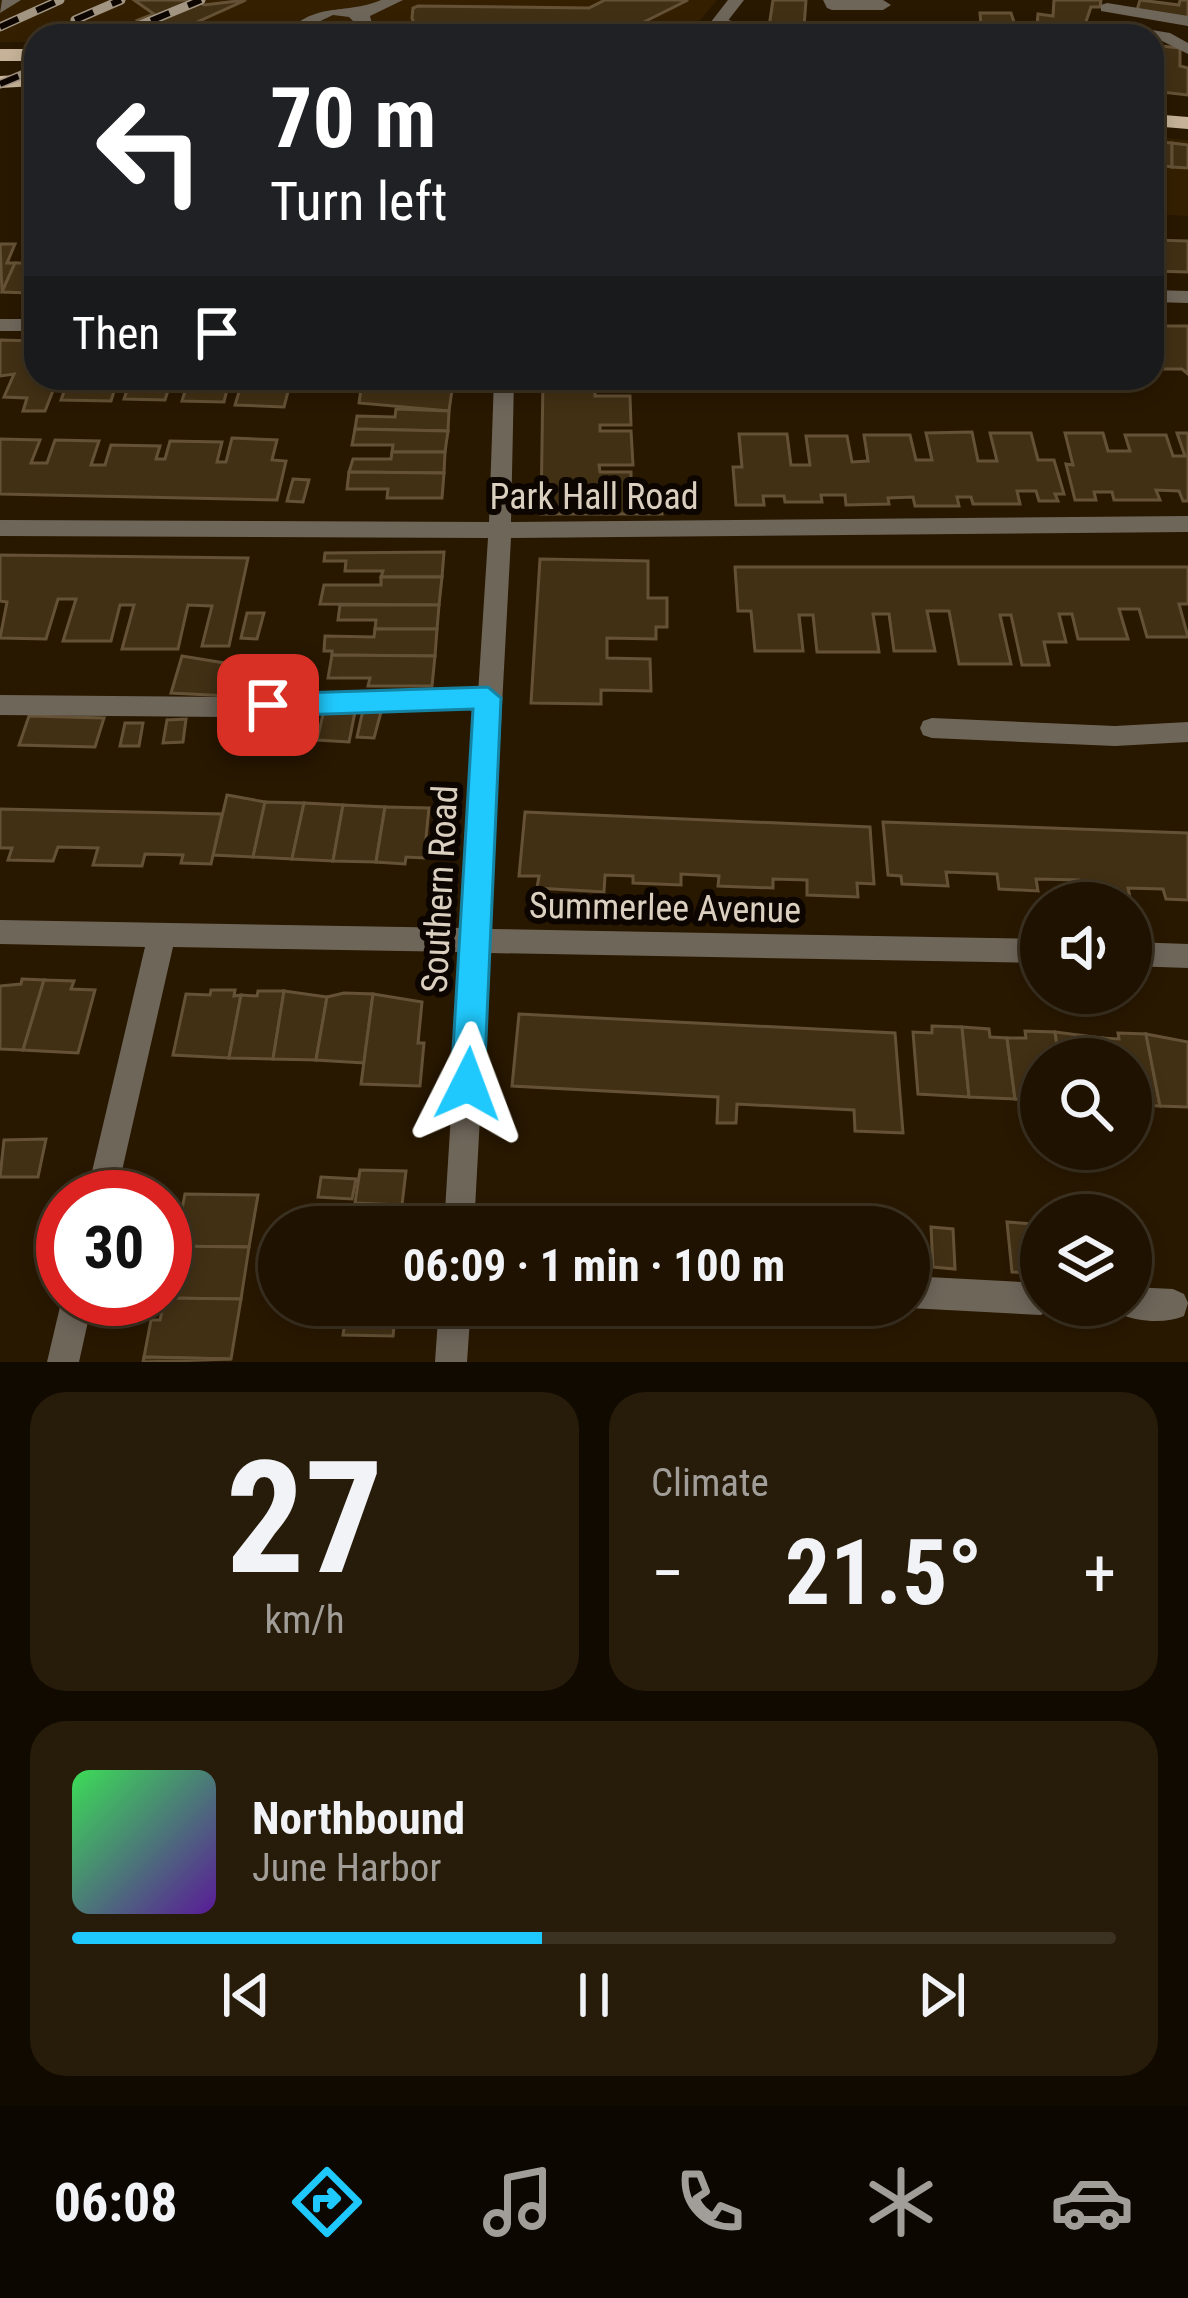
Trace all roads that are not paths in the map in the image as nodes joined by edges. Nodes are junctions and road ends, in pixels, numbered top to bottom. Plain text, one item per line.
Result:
1 (14, 0) edge
2 (395, 0) edge
3 (736, 0) edge
4 (831, 0) edge
5 (883, 5) dead end
6 (343, 7) edge
7 (0, 8) edge
8 (310, 8) edge
9 (1107, 8) dead end
10 (1188, 20) edge
11 (367, 24) edge
12 (718, 24) edge
13 (504, 390) edge
14 (1188, 524) edge
15 (0, 528) edge
16 (500, 530) junction
17 (488, 698) junction
18 (0, 705) edge
19 (932, 728) dead end
20 (1188, 732) edge
21 (0, 932) edge
22 (161, 938) junction
23 (476, 940) junction
24 (1020, 951) edge
25 (1152, 955) edge
26 (1188, 956) edge
27 (107, 1170) edge
28 (460, 1206) edge
29 (930, 1293) edge
30 (1020, 1298) edge
31 (1152, 1304) edge
32 (1173, 1305) dead end
33 (71, 1326) edge
34 (454, 1326) edge
35 (63, 1362) edge
36 (451, 1362) edge

1 - 7 street
2 - 6 street
3 - 12 street
4 - 5 street
6 - 8 street
6 - 11 street
9 - 10 street
13 - 16 street, Southern Road
14 - 16 street, Park Hall Road
15 - 16 street, Park Hall Road
16 - 17 street, Southern Road
17 - 18 street
17 - 23 street, Southern Road
19 - 20 street
21 - 22 street, Summerlee Avenue
22 - 23 street, Summerlee Avenue
22 - 27 street
23 - 24 street, Summerlee Avenue
23 - 28 street, Southern Road
25 - 26 street
29 - 30 street
31 - 32 street
33 - 35 street
34 - 36 street

